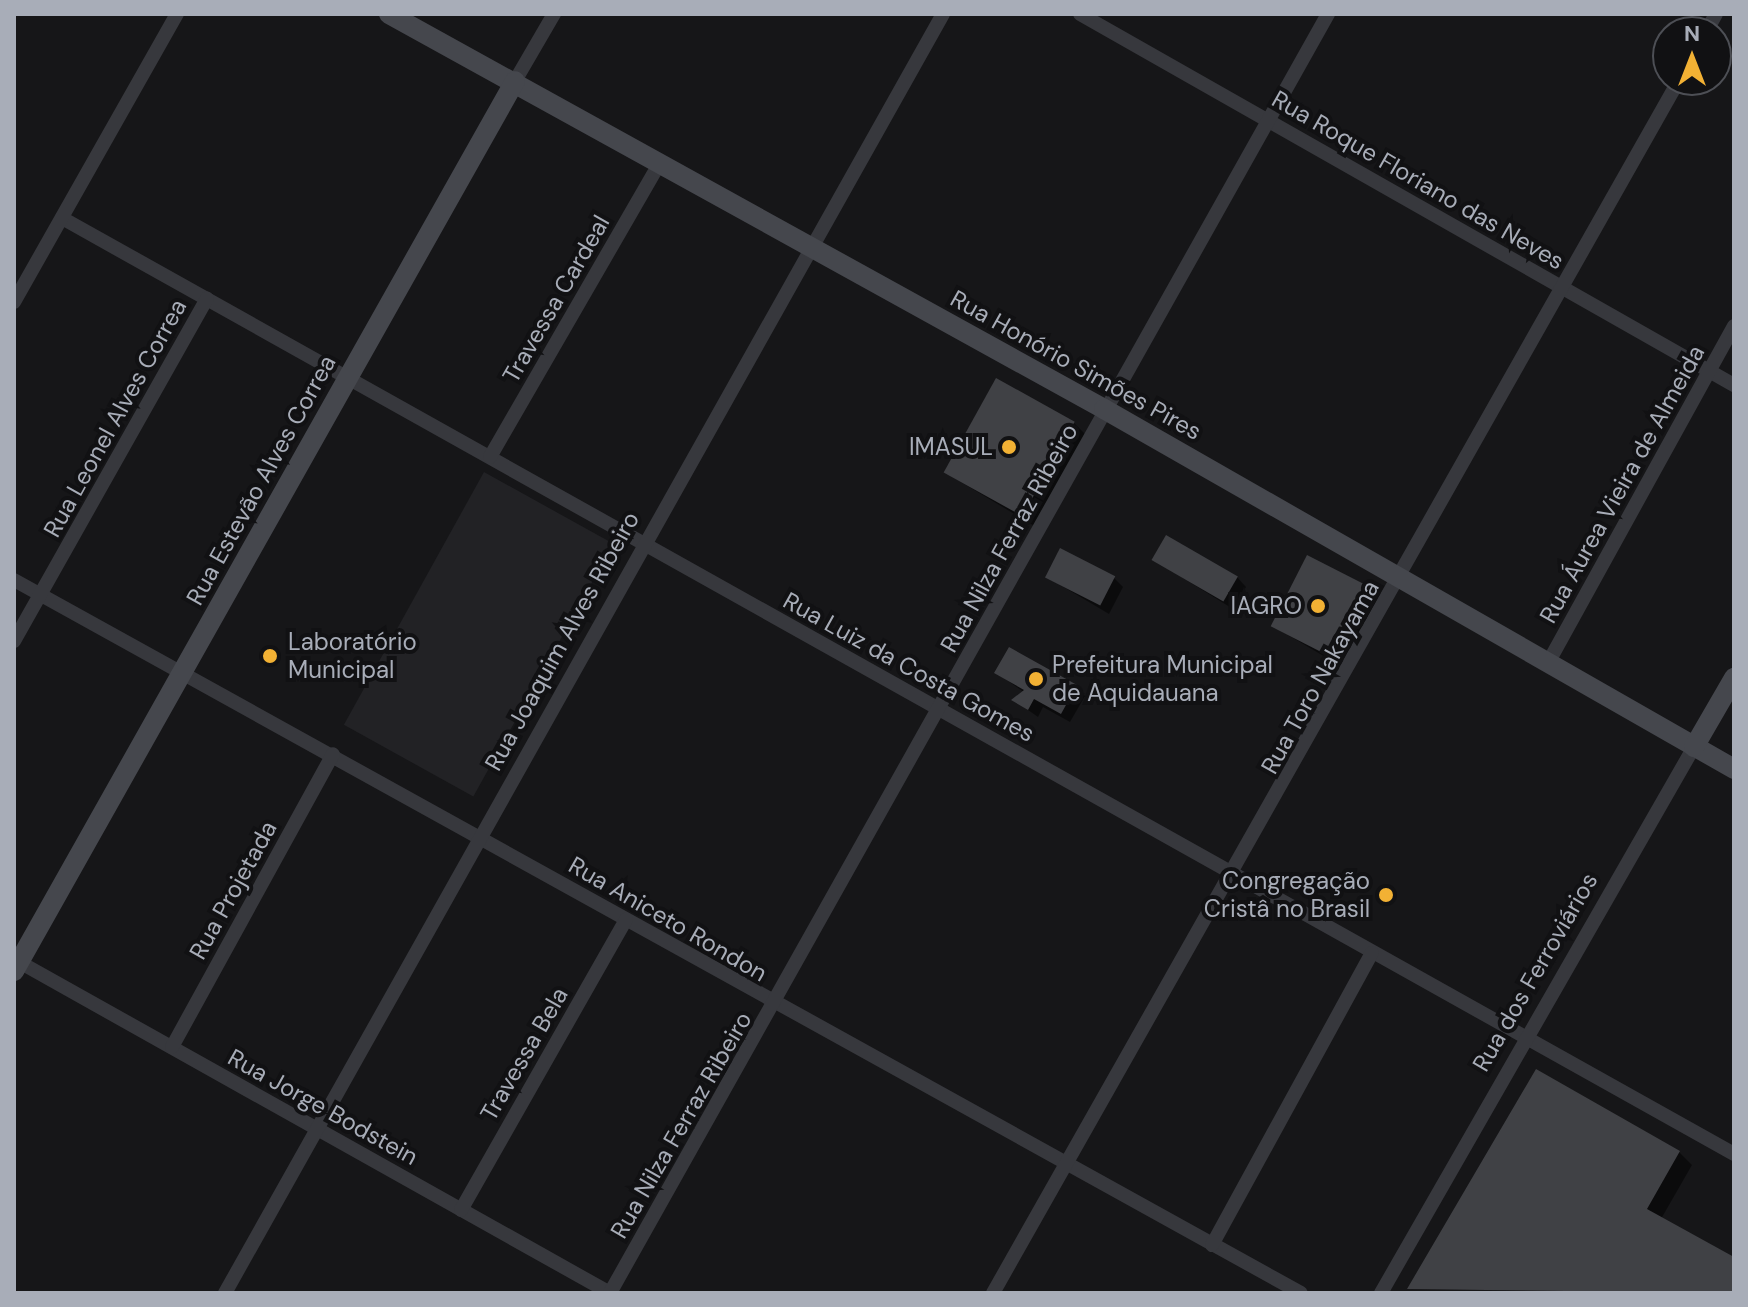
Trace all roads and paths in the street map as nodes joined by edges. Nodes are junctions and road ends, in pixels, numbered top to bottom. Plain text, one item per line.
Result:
1 (177, 14) edge
2 (389, 14) edge
3 (554, 14) edge
4 (943, 14) edge
5 (1080, 14) edge
6 (1328, 14) edge
7 (515, 81) junction
8 (1670, 96) edge
9 (1267, 120) junction
10 (660, 162) junction
11 (62, 218) junction
12 (810, 247) junction
13 (1563, 288) junction
14 (207, 299) junction
15 (14, 302) edge
16 (1734, 326) edge
17 (1709, 371) junction
18 (348, 378) junction
19 (1734, 385) edge
20 (1104, 409) junction
21 (490, 457) junction
22 (642, 542) junction
23 (1400, 578) junction
24 (14, 580) edge
25 (41, 594) junction
26 (14, 641) edge
27 (1548, 663) junction
28 (184, 669) junction
29 (1734, 678) edge
30 (940, 710) junction
31 (1694, 747) junction
32 (333, 754) junction
33 (1734, 769) edge
34 (478, 836) junction
35 (1235, 874) junction
36 (626, 920) junction
37 (1372, 953) junction
38 (16, 964) edge
39 (774, 1004) junction
40 (1527, 1038) junction
41 (172, 1047) junction
42 (316, 1128) junction
43 (1734, 1154) edge
44 (1066, 1165) junction
45 (461, 1210) junction
46 (1212, 1245) junction
47 (225, 1293) edge
48 (610, 1293) edge
49 (993, 1293) edge
50 (1301, 1293) edge
51 (1381, 1293) edge

1 - 11 street
2 - 7 main road, Rua Honório Simões Pires
3 - 7 street, Rua Estevão Alves Correa
4 - 12 street, Rua Joaquim Alves Ribeiro
5 - 9 street, Rua Roque Floriano das Neves
6 - 9 street, Rua Nilza Ferraz Ribeiro
7 - 10 main road, Rua Honório Simões Pires
7 - 18 main road, Rua Estevão Alves Correa
8 - 13 street, Rua Toro Nakayama
9 - 13 street, Rua Roque Floriano das Neves
9 - 20 street, Rua Nilza Ferraz Ribeiro
10 - 12 main road, Rua Honório Simões Pires
10 - 21 street, Travessa Cardeal
11 - 14 street, Rua Luiz da Costa Gomes
11 - 15 street
12 - 20 main road, Rua Honório Simões Pires
12 - 22 street, Rua Joaquim Alves Ribeiro
13 - 17 street, Rua Roque Floriano das Neves
13 - 23 street, Rua Toro Nakayama
14 - 18 street, Rua Luiz da Costa Gomes
14 - 25 street, Rua Leonel Alves Correa
16 - 17 street, Rua Áurea Vieira de Almeida
17 - 19 street, Rua Roque Floriano das Neves
17 - 27 street, Rua Áurea Vieira de Almeida
18 - 21 street, Rua Luiz da Costa Gomes
18 - 28 main road, Rua Estevão Alves Correa
20 - 23 main road, Rua Honório Simões Pires
20 - 30 street, Rua Nilza Ferraz Ribeiro
21 - 22 street, Rua Luiz da Costa Gomes
22 - 30 street, Rua Luiz da Costa Gomes
22 - 34 street, Rua Joaquim Alves Ribeiro
23 - 27 main road, Rua Honório Simões Pires
23 - 35 street, Rua Toro Nakayama
24 - 25 street, Rua Aniceto Rondon
25 - 26 street, Rua Leonel Alves Correa
25 - 28 street, Rua Aniceto Rondon
27 - 31 main road, Rua Honório Simões Pires
28 - 32 street, Rua Aniceto Rondon
28 - 38 main road, Rua Estevão Alves Correa
29 - 31 main road, Rua dos Ferroviários
30 - 35 street, Rua Luiz da Costa Gomes
30 - 39 street, Rua Nilza Ferraz Ribeiro
31 - 33 main road, Rua Honório Simões Pires
31 - 40 street, Rua dos Ferroviários
32 - 34 street, Rua Aniceto Rondon
32 - 41 street, Rua Projetada
34 - 36 street, Rua Aniceto Rondon
34 - 42 street, Rua Joaquim Alves Ribeiro
35 - 37 street, Rua Luiz da Costa Gomes
35 - 44 street, Rua Toro Nakayama
36 - 39 street, Rua Aniceto Rondon
36 - 45 street, Travessa Bela
37 - 40 street, Rua Luiz da Costa Gomes
37 - 46 street
38 - 41 street, Rua Jorge Bodstein
39 - 44 street, Rua Aniceto Rondon
39 - 48 street, Rua Nilza Ferraz Ribeiro
40 - 43 street, Rua Luiz da Costa Gomes
40 - 51 street, Rua dos Ferroviários
41 - 42 street, Rua Jorge Bodstein
42 - 45 street, Rua Jorge Bodstein
42 - 47 street, Rua Joaquim Alves Ribeiro
44 - 46 street, Rua Aniceto Rondon
44 - 49 street, Rua Toro Nakayama
45 - 48 street, Rua Jorge Bodstein
46 - 50 street, Rua Aniceto Rondon

